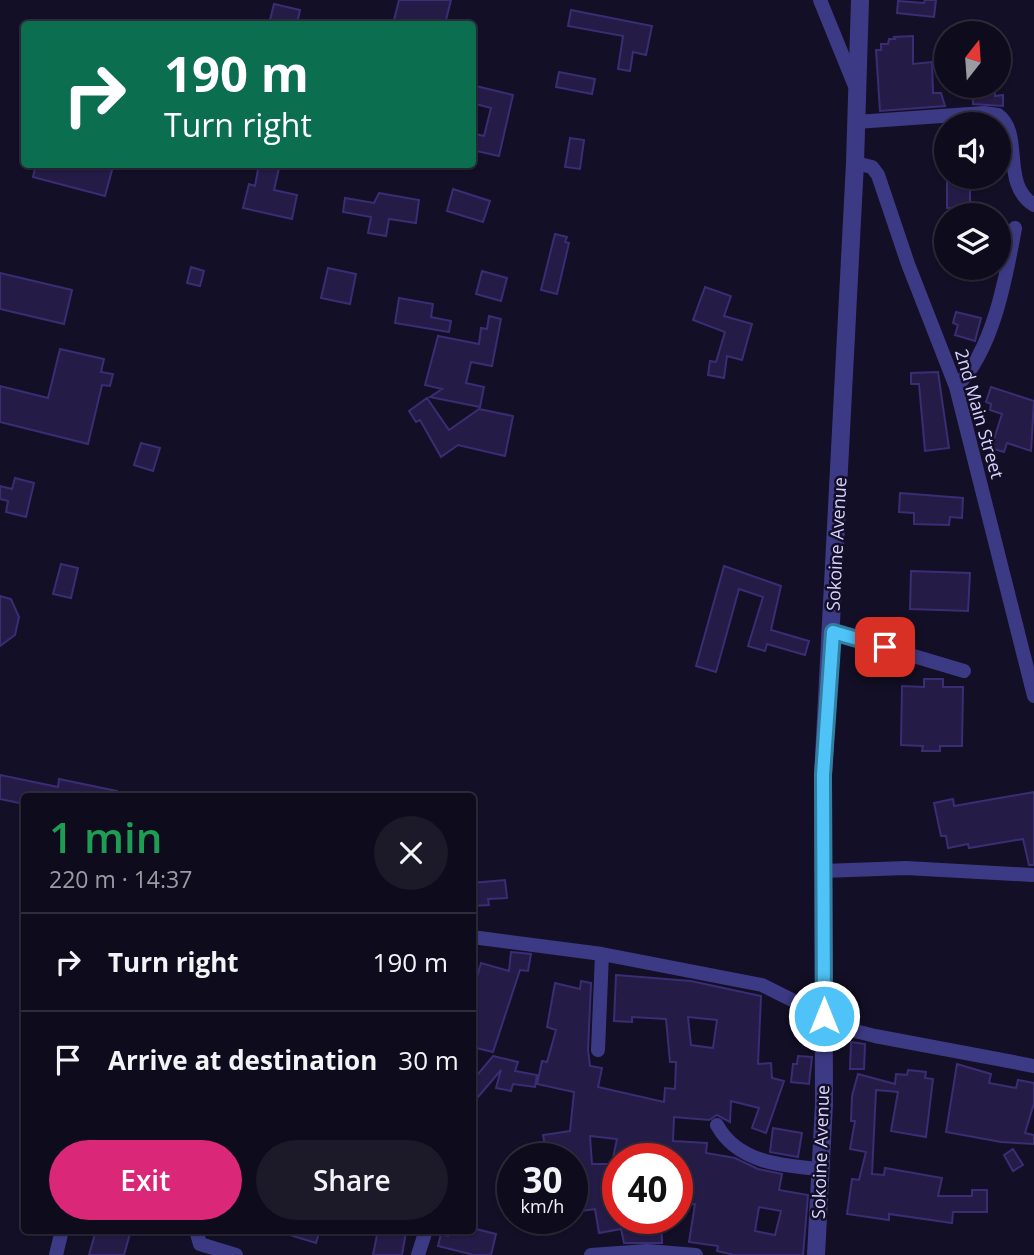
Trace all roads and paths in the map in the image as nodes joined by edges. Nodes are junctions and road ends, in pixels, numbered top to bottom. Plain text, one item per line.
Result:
1 (820, 0) edge
2 (860, 0) edge
3 (855, 86) junction
4 (856, 122) junction
5 (855, 163) junction
6 (1034, 205) edge
7 (1015, 228) dead end
8 (956, 387) junction
9 (833, 632) junction
10 (964, 671) dead end
11 (1034, 696) edge
12 (823, 871) junction
13 (1032, 875) edge
14 (476, 938) edge
15 (602, 954) junction
16 (824, 1019) junction
17 (598, 1049) dead end
18 (1034, 1066) edge
19 (717, 1125) dead end
20 (820, 1168) junction
21 (61, 1234) edge
22 (197, 1234) edge
23 (425, 1234) edge
24 (56, 1255) edge
25 (236, 1255) edge
26 (418, 1255) edge
27 (591, 1255) edge
28 (696, 1255) edge
29 (816, 1255) edge

1 - 3 street
2 - 3 street, Sokoine Avenue
3 - 4 street, Sokoine Avenue
4 - 5 street, Sokoine Avenue
4 - 6 street
5 - 8 street, 2nd Main Street
5 - 9 street, Sokoine Avenue
7 - 8 street
8 - 11 street, 2nd Main Street
9 - 10 street
9 - 12 street, Sokoine Avenue
12 - 13 street
12 - 16 street, Sokoine Avenue
14 - 15 street
15 - 16 street
15 - 17 street
16 - 18 street
16 - 20 street, Sokoine Avenue
19 - 20 street
20 - 29 street, Sokoine Avenue
21 - 24 street
22 - 25 street
23 - 26 street
27 - 28 street

